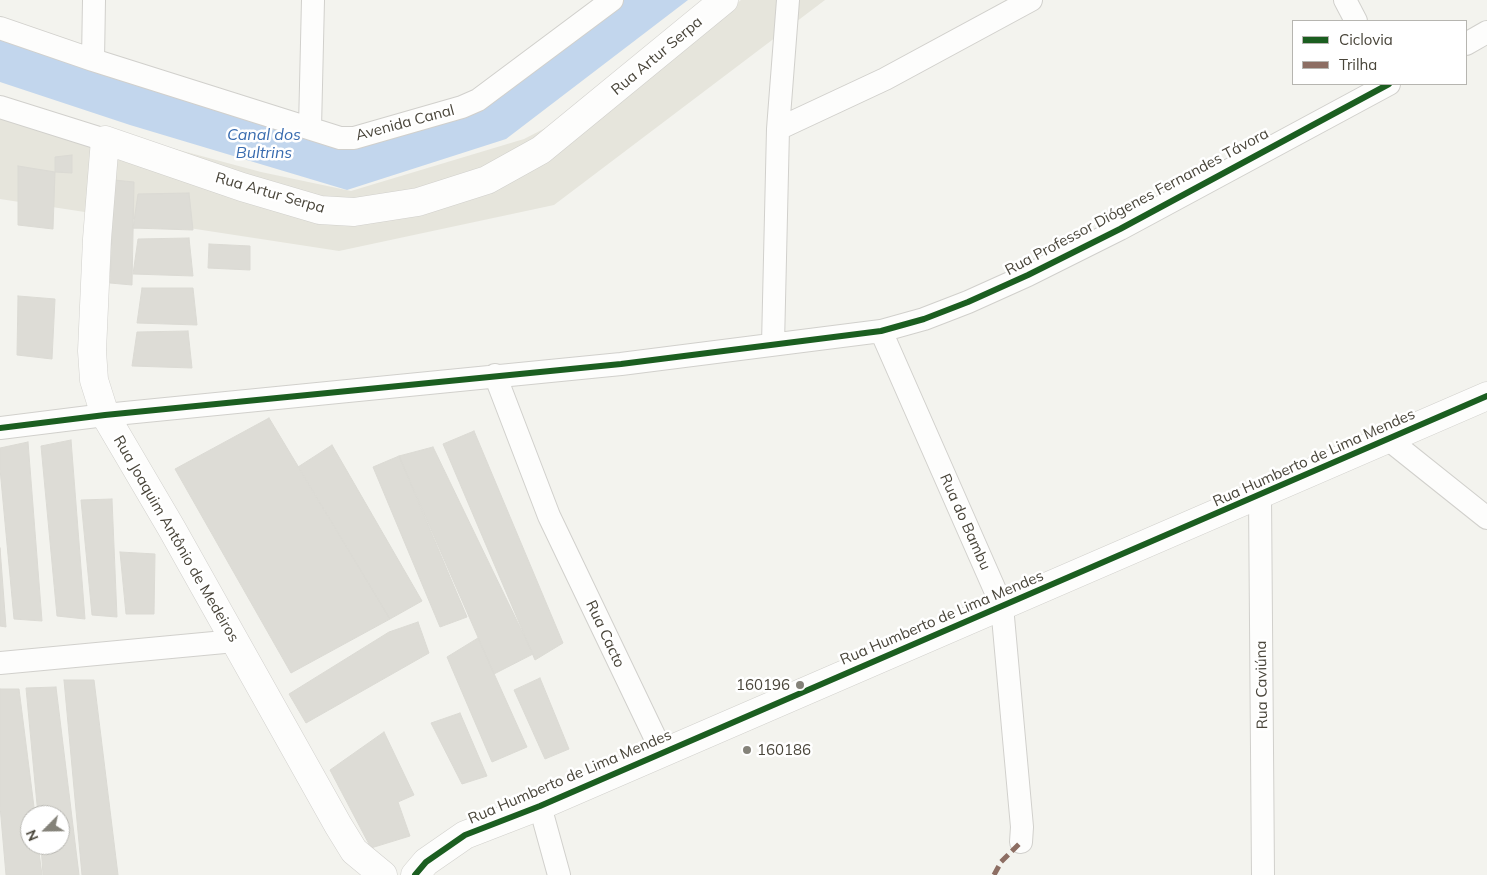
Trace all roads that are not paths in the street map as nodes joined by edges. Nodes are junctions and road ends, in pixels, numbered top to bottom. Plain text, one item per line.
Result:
1 (94, 0) edge
2 (313, 0) edge
3 (612, 0) edge
4 (724, 0) edge
5 (788, 0) edge
6 (1031, 0) edge
7 (1345, 0) edge
8 (1355, 20) edge
9 (0, 28) edge
10 (1487, 32) edge
11 (1467, 43) edge
12 (93, 60) junction
13 (1386, 85) edge
14 (0, 107) edge
15 (310, 128) junction
16 (778, 129) junction
17 (105, 140) junction
18 (881, 331) junction
19 (772, 344) junction
20 (495, 375) junction
21 (1487, 396) edge
22 (105, 414) junction
23 (0, 428) edge
24 (1388, 439) junction
25 (1260, 496) junction
26 (1487, 518) edge
27 (1002, 606) junction
28 (235, 641) junction
29 (0, 663) edge
30 (662, 752) junction
31 (540, 806) junction
32 (1021, 842) dead end
33 (377, 874) edge
34 (415, 875) edge
35 (559, 875) edge
36 (1263, 875) edge

1 - 12 street
2 - 15 street
3 - 15 street, Avenida Canal
4 - 17 street, Rua Artur Serpa
5 - 16 street
6 - 16 street
7 - 8 street
9 - 12 street, Avenida Canal
10 - 11 street
12 - 15 street, Avenida Canal
13 - 18 street, Rua Professor Diógenes Fernandes Távora
14 - 17 street, Rua Artur Serpa
16 - 19 street
17 - 22 street, Rua Joaquim Antônio de Medeiros
18 - 19 street, Rua Professor Diógenes Fernandes Távora
18 - 27 street, Rua do Bambu
19 - 20 street, Rua Professor Diógenes Fernandes Távora
20 - 22 street, Rua Professor Diógenes Fernandes Távora
20 - 30 street, Rua Cacto
21 - 24 street, Rua Humberto de Lima Mendes
22 - 23 street, Rua Professor Diógenes Fernandes Távora
22 - 28 street, Rua Joaquim Antônio de Medeiros
24 - 25 street, Rua Humberto de Lima Mendes
24 - 26 street
25 - 27 street, Rua Humberto de Lima Mendes
25 - 36 street, Rua Caviúna
27 - 30 street, Rua Humberto de Lima Mendes
27 - 32 street, Rua do Bambu
28 - 29 street
28 - 33 street, Rua Joaquim Antônio de Medeiros
30 - 31 street, Rua Humberto de Lima Mendes
31 - 34 street, Rua Humberto de Lima Mendes
31 - 35 street

